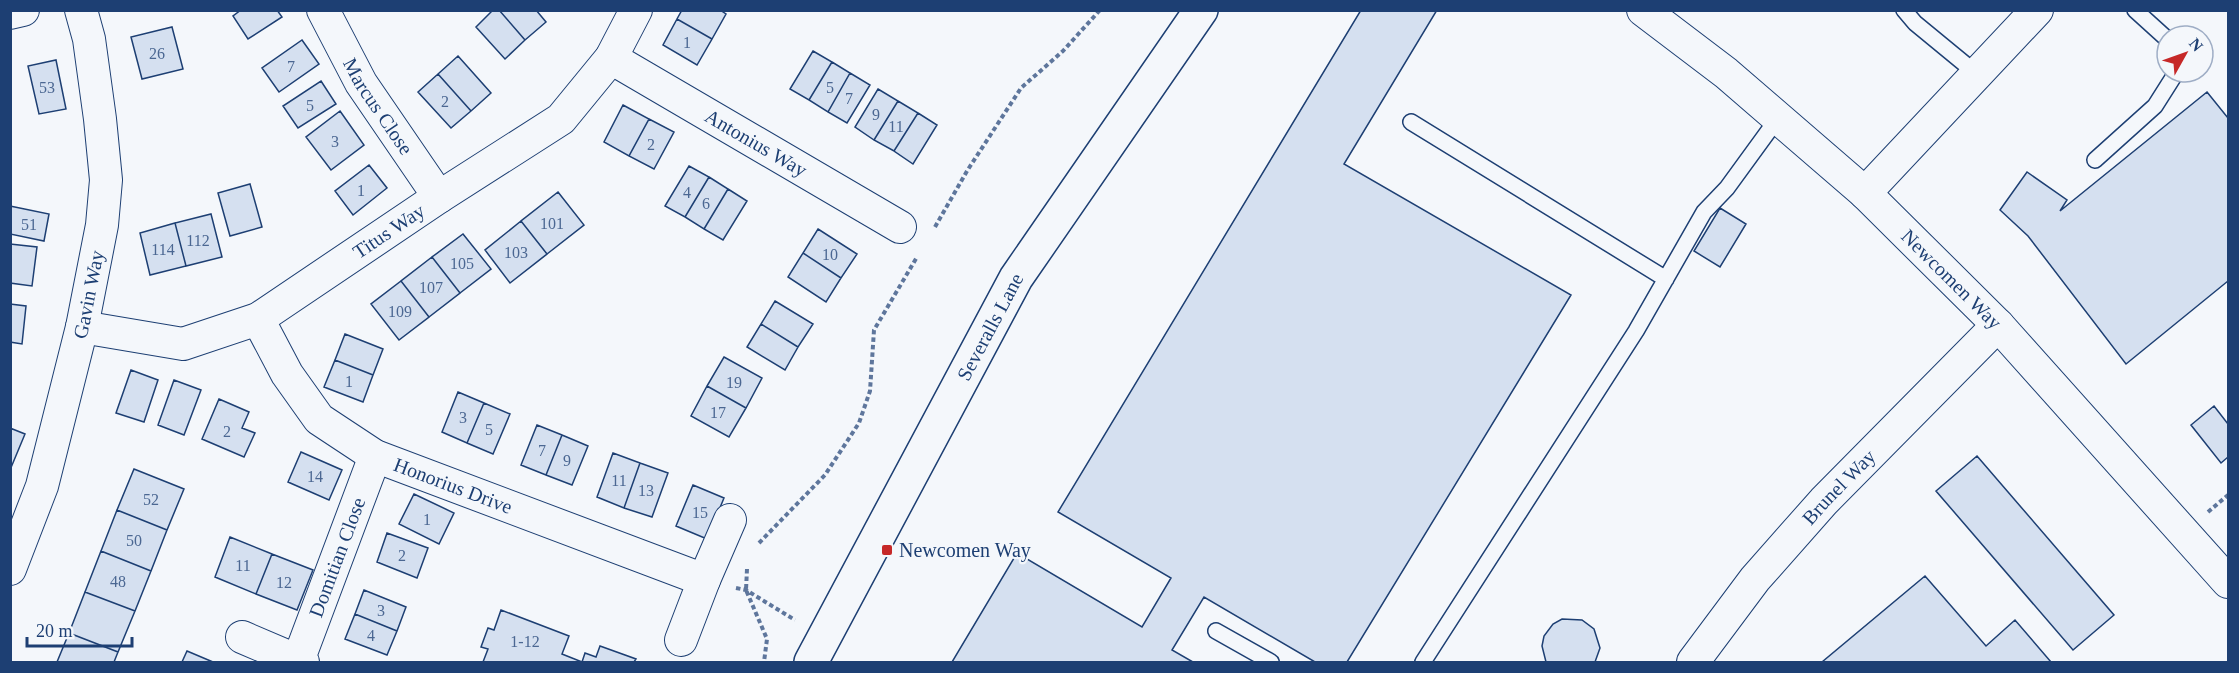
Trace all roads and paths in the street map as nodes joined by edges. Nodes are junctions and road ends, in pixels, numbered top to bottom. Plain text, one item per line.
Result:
1 (23, 10) edge
2 (81, 10) edge
3 (323, 10) edge
4 (636, 10) edge
5 (1100, 10) edge
6 (1201, 10) edge
7 (1643, 10) edge
8 (1904, 10) edge
9 (2037, 10) edge
10 (2135, 10) edge
11 (10, 13) edge
12 (2155, 28) edge
13 (611, 58) junction
14 (1977, 74) junction
15 (2169, 84) edge
16 (1778, 118) junction
17 (1411, 122) dead end
18 (2095, 160) dead end
19 (1865, 193) junction
20 (439, 197) junction
21 (900, 227) dead end
22 (930, 235) dead end
23 (918, 254) dead end
24 (1666, 279) junction
25 (258, 319) junction
26 (1998, 325) junction
27 (82, 327) junction
28 (375, 456) junction
29 (730, 520) dead end
30 (17, 535) edge
31 (758, 544) dead end
32 (750, 560) dead end
33 (10, 569) edge
34 (704, 580) junction
35 (2229, 582) edge
36 (746, 590) junction
37 (1216, 631) dead end
38 (242, 637) dead end
39 (681, 640) dead end
40 (818, 649) edge
41 (301, 662) edge
42 (764, 663) edge
43 (1271, 663) edge
44 (1423, 663) edge
45 (1693, 663) edge

1 - 11 street
2 - 27 street, Gavin Way
3 - 20 street, Marcus Close
4 - 13 street, Titus Way
5 - 22 path
6 - 40 street, Severalls Lane
7 - 16 street, Newcomen Way
8 - 14 lane
9 - 14 street
10 - 12 lane
13 - 20 street, Titus Way
13 - 21 street, Antonius Way
14 - 19 street
15 - 18 lane
16 - 19 street, Newcomen Way
16 - 24 lane
17 - 24 lane
19 - 26 street, Newcomen Way
20 - 25 street, Titus Way
23 - 31 path
24 - 44 lane
25 - 27 street, Titus Way
25 - 28 street, Honorius Drive
26 - 35 street, Newcomen Way
26 - 45 street, Brunel Way
27 - 30 street, Gavin Way
28 - 34 street, Honorius Drive
28 - 41 street, Domitian Close
29 - 34 street
30 - 33 street, Gavin Way
32 - 36 path
34 - 39 street
36 - 40 path
36 - 42 path
37 - 43 lane
38 - 41 street, Domitian Close

